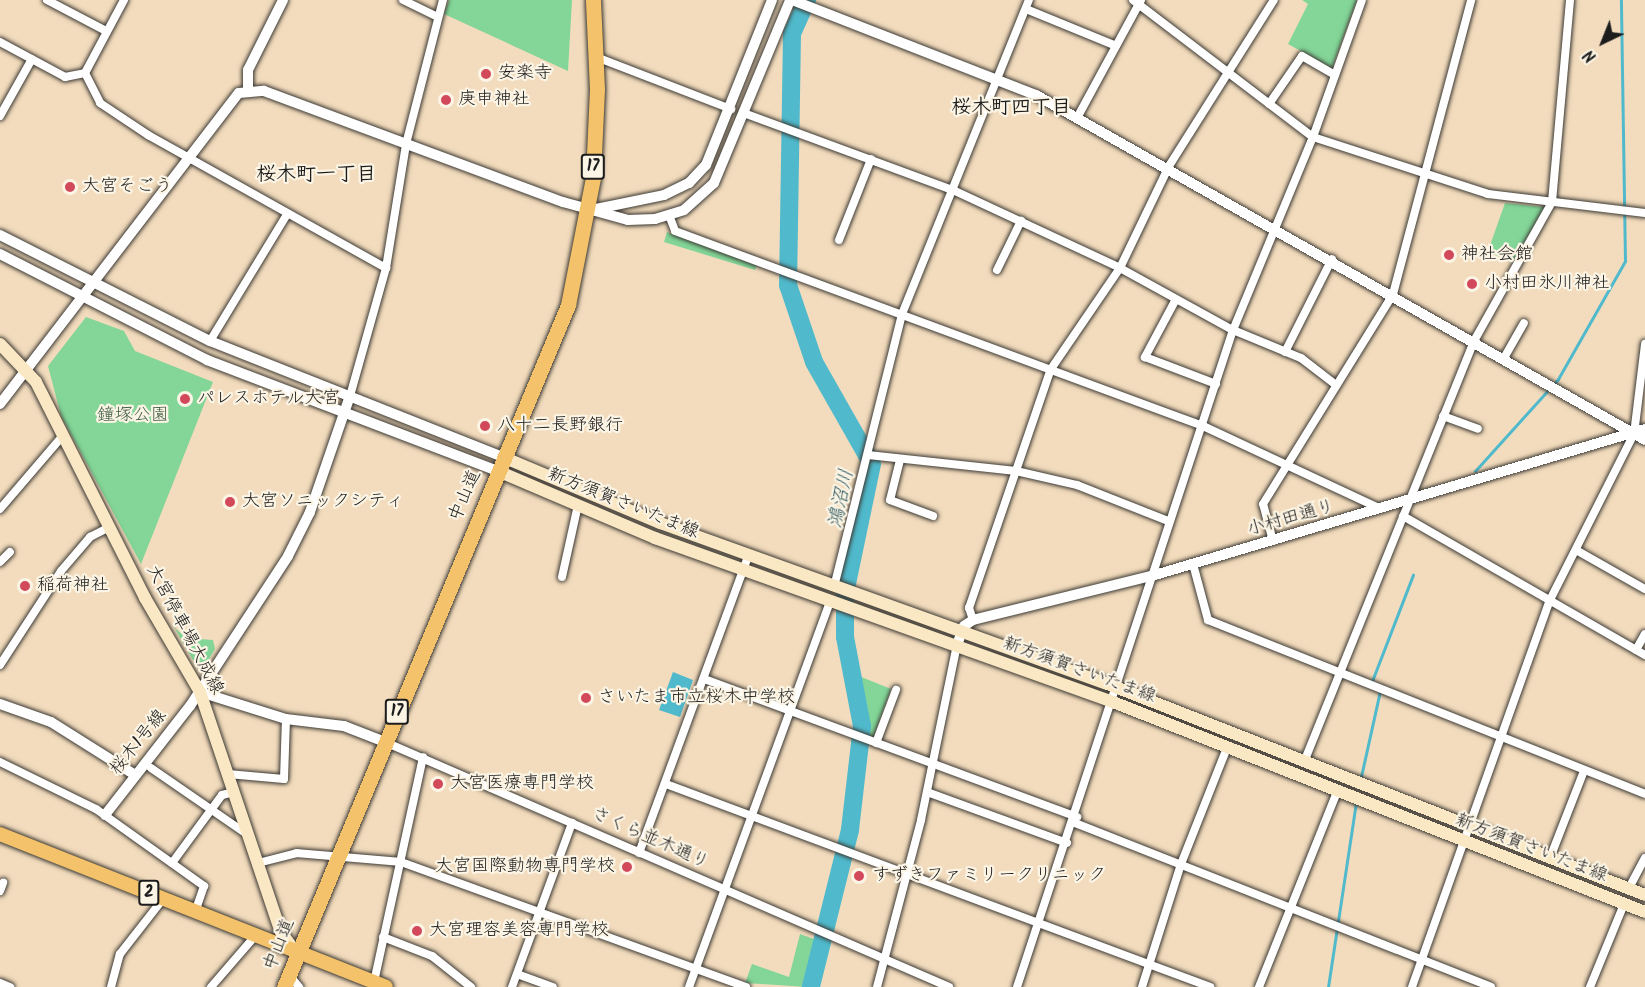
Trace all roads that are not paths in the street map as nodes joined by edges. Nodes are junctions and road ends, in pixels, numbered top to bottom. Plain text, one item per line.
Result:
1 (46, 0) edge
2 (124, 0) edge
3 (283, 0) edge
4 (403, 0) edge
5 (443, 0) edge
6 (592, 0) edge
7 (772, 0) edge
8 (1274, 0) edge
9 (1362, 0) edge
10 (1471, 0) edge
11 (1570, 0) edge
12 (794, 1) edge
13 (1138, 2) edge
14 (1027, 4) edge
15 (436, 16) junction
16 (106, 32) junction
17 (0, 42) edge
18 (1116, 46) junction
19 (596, 57) junction
20 (32, 59) junction
21 (85, 73) junction
22 (1229, 74) junction
23 (1335, 75) junction
24 (996, 79) junction
25 (249, 90) junction
26 (1269, 104) junction
27 (730, 109) junction
28 (746, 114) junction
29 (0, 116) edge
30 (1077, 118) junction
31 (1313, 136) junction
32 (406, 144) junction
33 (188, 159) junction
34 (871, 159) junction
35 (1169, 166) junction
36 (1422, 174) junction
37 (953, 190) junction
38 (1552, 202) junction
39 (590, 210) junction
40 (1645, 213) edge
41 (669, 215) junction
42 (286, 216) junction
43 (1021, 222) junction
44 (1276, 227) junction
45 (0, 235) edge
46 (839, 240) dead end
47 (0, 254) edge
48 (1332, 259) junction
49 (386, 268) junction
50 (1120, 268) junction
51 (997, 270) dead end
52 (95, 284) junction
53 (1392, 294) junction
54 (84, 298) junction
55 (1175, 301) junction
56 (902, 314) junction
57 (1524, 323) dead end
58 (1233, 330) junction
59 (210, 341) junction
60 (1474, 341) junction
61 (0, 344) edge
62 (1645, 344) edge
63 (1285, 352) junction
64 (1504, 358) junction
65 (24, 364) junction
66 (1051, 369) junction
67 (1216, 384) junction
68 (1336, 385) junction
69 (350, 396) junction
70 (0, 404) edge
71 (345, 412) junction
72 (1443, 416) junction
73 (1203, 426) junction
74 (1478, 429) dead end
75 (1645, 429) edge
76 (1634, 434) junction
77 (60, 438) junction
78 (1645, 440) edge
79 (868, 455) junction
80 (900, 460) junction
81 (500, 464) junction
82 (1286, 464) junction
83 (1016, 471) junction
84 (1409, 501) junction
85 (578, 505) junction
86 (1, 507) edge
87 (1381, 509) junction
88 (933, 516) dead end
89 (1403, 516) junction
90 (1168, 521) junction
91 (110, 527) junction
92 (1273, 541) junction
93 (1576, 550) junction
94 (10, 552) dead end
95 (748, 556) junction
96 (0, 562) edge
97 (1193, 564) junction
98 (743, 571) junction
99 (562, 577) dead end
100 (1148, 577) junction
101 (836, 588) junction
102 (1645, 589) edge
103 (1550, 600) junction
104 (832, 602) junction
105 (973, 620) junction
106 (961, 631) junction
107 (1645, 634) edge
108 (957, 645) junction
109 (1636, 650) junction
110 (1645, 655) edge
111 (0, 665) edge
112 (1341, 674) junction
113 (704, 679) junction
114 (1116, 688) junction
115 (896, 690) dead end
116 (200, 692) junction
117 (1113, 702) junction
118 (0, 704) edge
119 (790, 711) junction
120 (286, 719) junction
121 (1501, 739) junction
122 (385, 742) junction
123 (873, 742) junction
124 (1227, 748) junction
125 (423, 757) junction
126 (0, 762) edge
127 (1304, 762) junction
128 (932, 763) junction
129 (151, 768) dead end
130 (1584, 771) junction
131 (228, 774) junction
132 (135, 775) junction
133 (666, 784) junction
134 (234, 792) junction
135 (927, 792) junction
136 (1337, 792) junction
137 (1645, 794) edge
138 (210, 810) junction
139 (105, 815) junction
140 (751, 817) junction
141 (1076, 820) junction
142 (572, 823) junction
143 (1469, 828) junction
144 (0, 834) edge
145 (248, 835) junction
146 (1464, 842) junction
147 (1067, 843) junction
148 (639, 853) junction
149 (338, 857) junction
150 (1550, 858) junction
151 (1645, 858) edge
152 (401, 862) junction
153 (172, 863) junction
154 (258, 863) junction
155 (1181, 864) junction
156 (908, 876) junction
157 (1629, 888) junction
158 (724, 891) junction
159 (1645, 895) edge
160 (163, 899) junction
161 (1624, 904) junction
162 (1291, 907) junction
163 (195, 912) junction
164 (540, 912) junction
165 (1645, 912) edge
166 (1040, 920) junction
167 (255, 936) junction
168 (383, 937) junction
169 (297, 954) junction
170 (1422, 959) junction
171 (885, 960) junction
172 (1148, 962) junction
173 (696, 969) junction
174 (517, 974) junction
175 (0, 983) edge
176 (290, 983) edge
177 (380, 985) edge
178 (10, 987) edge
179 (111, 987) edge
180 (211, 987) edge
181 (471, 987) edge
182 (512, 987) edge
183 (553, 987) edge
184 (689, 987) edge
185 (746, 987) edge
186 (878, 987) edge
187 (949, 987) edge
188 (1017, 987) edge
189 (1142, 987) edge
190 (1210, 987) edge
191 (1259, 987) edge
192 (1412, 987) edge
193 (1491, 987) edge
194 (1590, 987) edge

1 - 16 street
2 - 16 street
3 - 25 street
4 - 15 street
5 - 15 street
6 - 19 highway, 中山道 / 17
7 - 27 street
8 - 22 street
9 - 23 street
10 - 36 street
11 - 38 street
12 - 24 street
12 - 28 street
13 - 18 street
13 - 22 street
14 - 18 street
14 - 24 street
15 - 32 street
16 - 21 street
17 - 20 street
18 - 30 street
19 - 27 street
19 - 39 highway, 中山道 / 17
20 - 21 street
20 - 29 street
21 - 33 street
22 - 26 street
22 - 35 street
23 - 26 street
23 - 31 street
24 - 30 street
24 - 37 street
25 - 32 street
25 - 33 street
26 - 31 street
27 - 39 street
28 - 34 street
28 - 41 street
30 - 35 street
31 - 36 street
31 - 44 street
32 - 39 street
32 - 49 street
33 - 42 street
33 - 52 street
34 - 37 street
34 - 46 street
35 - 44 street
35 - 50 street
36 - 38 street
36 - 53 street
37 - 43 street
37 - 56 street
38 - 40 street
38 - 60 street
39 - 41 street
39 - 81 highway, 中山道 / 17
41 - 56 street
42 - 49 street
42 - 59 street
43 - 50 street
43 - 51 street
44 - 48 street
44 - 58 street
45 - 52 street
47 - 54 street
48 - 53 street
48 - 63 street
49 - 69 street
50 - 55 street
50 - 66 street
52 - 54 street
52 - 59 street
53 - 60 street
53 - 68 street
54 - 65 street
54 - 71 street
55 - 58 street
55 - 67 street
56 - 66 street
56 - 79 street
57 - 64 street
58 - 63 street
58 - 67 street
59 - 69 street
60 - 64 street
60 - 72 street
61 - 65 main road, 大宮停車場大成線
62 - 76 street
63 - 68 street
64 - 76 street
65 - 70 street
65 - 77 main road, 大宮停車場大成線
66 - 73 street
66 - 83 street
67 - 73 street
68 - 82 street
69 - 71 street, 桜木1号線
69 - 81 street
71 - 81 street
71 - 116 street, 桜木1号線
72 - 74 street
72 - 84 street
73 - 82 street
73 - 90 street
75 - 76 street, 小村田通り
76 - 78 street
76 - 84 street, 小村田通り
76 - 93 street
77 - 86 street
77 - 91 main road, 大宮停車場大成線
79 - 80 street
79 - 101 street
80 - 83 street
80 - 88 street
81 - 85 main road, 新方須賀さいたま線
81 - 95 main road, 新方須賀さいたま線
81 - 122 highway, 中山道 / 17
82 - 87 street
82 - 92 street
83 - 90 street
83 - 105 street
84 - 87 street, 小村田通り
84 - 89 street
85 - 98 main road, 新方須賀さいたま線
85 - 99 street
87 - 92 street, 小村田通り
89 - 103 street
89 - 112 street
90 - 100 street
91 - 111 street
91 - 116 main road, 大宮停車場大成線
92 - 97 street, 小村田通り
93 - 102 street
93 - 103 street
94 - 96 street
95 - 98 street
95 - 101 main road, 新方須賀さいたま線
97 - 100 street, 小村田通り
97 - 112 street
98 - 104 main road, 新方須賀さいたま線
98 - 113 street
100 - 105 street, 小村田通り
100 - 114 street
101 - 106 main road, 新方須賀さいたま線
103 - 109 street
103 - 121 street
104 - 108 main road, 新方須賀さいたま線
104 - 119 street
105 - 106 street, 小村田通り
106 - 108 street
106 - 114 main road, 新方須賀さいたま線
107 - 109 street
108 - 117 main road, 新方須賀さいたま線
108 - 128 street
109 - 110 street
112 - 121 street
112 - 127 street
113 - 119 street
113 - 133 street
114 - 117 street
114 - 127 main road, 新方須賀さいたま線
115 - 123 street
116 - 120 street, さくら並木通り
116 - 131 main road, 大宮停車場大成線
116 - 132 street, 桜木1号線
117 - 124 main road, 新方須賀さいたま線
117 - 141 street
118 - 132 street
119 - 123 street
119 - 140 street
120 - 122 street, さくら並木通り
120 - 131 street
121 - 130 street
121 - 143 street
122 - 125 street, さくら並木通り
122 - 149 highway, 中山道 / 17
123 - 128 street
124 - 136 main road, 新方須賀さいたま線
124 - 155 street
125 - 142 street, さくら並木通り
125 - 152 street
126 - 139 street
127 - 143 main road, 新方須賀さいたま線
128 - 135 street
128 - 141 street
129 - 138 street
130 - 137 street
130 - 150 street
131 - 134 main road, 大宮停車場大成線
132 - 139 street, 桜木1号線
133 - 140 street
133 - 148 street
134 - 138 street
134 - 145 main road, 大宮停車場大成線
135 - 147 street
135 - 156 street
136 - 146 main road, 新方須賀さいたま線
136 - 162 street
138 - 145 street
138 - 153 street
139 - 153 street
140 - 156 street
140 - 158 street
141 - 147 street
141 - 155 street
142 - 148 street, さくら並木通り
142 - 164 street
143 - 146 street
143 - 150 main road, 新方須賀さいたま線
144 - 160 main road, 2
145 - 154 main road, 大宮停車場大成線
146 - 161 main road, 新方須賀さいたま線
146 - 170 street
147 - 166 street
148 - 158 street, さくら並木通り
149 - 152 street
149 - 154 street
149 - 169 highway, 中山道 / 17
150 - 157 main road, 新方須賀さいたま線
151 - 157 street
152 - 164 street
152 - 168 street
153 - 163 street
154 - 169 main road, 大宮停車場大成線
155 - 162 street
155 - 172 street
156 - 166 street
156 - 171 street
157 - 159 main road, 新方須賀さいたま線
158 - 171 street, さくら並木通り
158 - 173 street
160 - 163 main road, 2
160 - 179 street
161 - 165 main road, 新方須賀さいたま線
161 - 194 street
162 - 170 street
162 - 191 street
163 - 167 main road, 2
164 - 173 street
164 - 174 street
166 - 172 street
166 - 188 street
167 - 169 main road, 2
167 - 180 street
168 - 177 street
168 - 181 street
169 - 176 highway, 中山道 / 17
169 - 177 main road, 2
170 - 192 street
170 - 193 street
171 - 186 street
171 - 187 street
172 - 189 street
172 - 190 street
173 - 184 street
173 - 185 street
174 - 182 street
174 - 183 street
175 - 178 street

